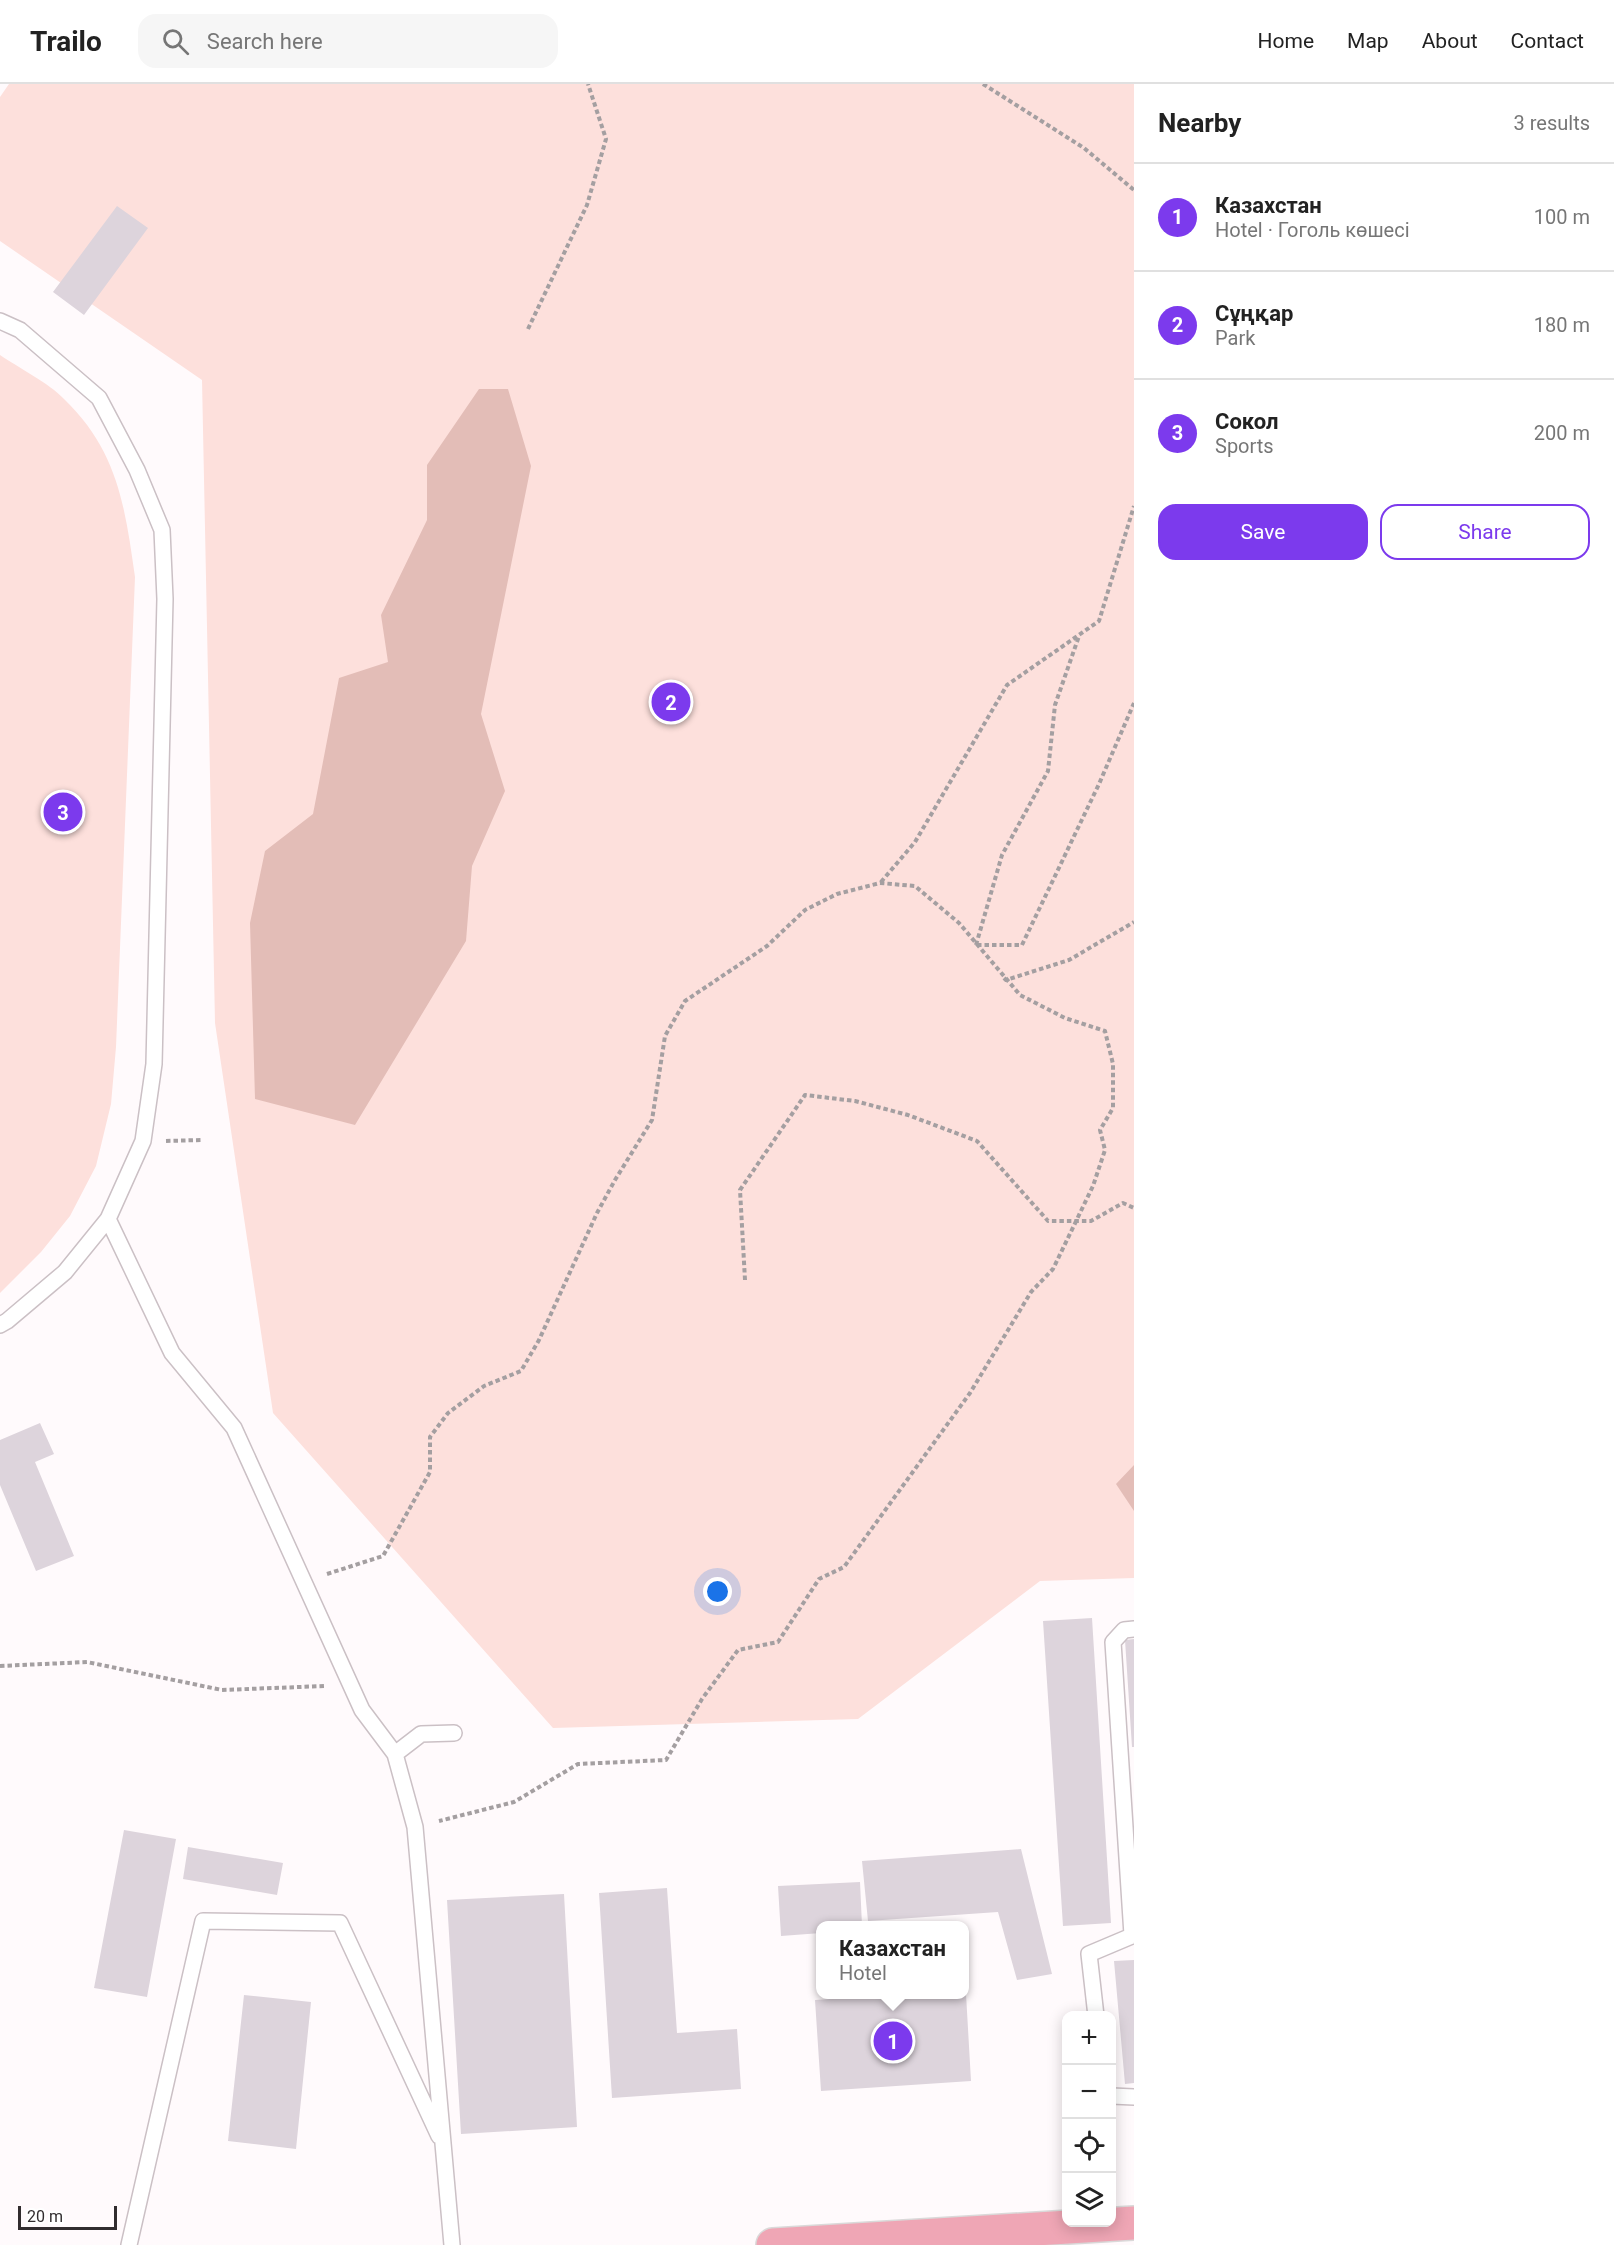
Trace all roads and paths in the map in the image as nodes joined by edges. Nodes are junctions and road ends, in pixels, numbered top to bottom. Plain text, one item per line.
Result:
1 (588, 84) edge
2 (982, 84) edge
3 (1134, 190) edge
4 (0, 321) edge
5 (528, 329) dead end
6 (1134, 506) edge
7 (1079, 636) junction
8 (1134, 703) edge
9 (880, 883) junction
10 (1134, 922) edge
11 (976, 945) junction
12 (1006, 980) junction
13 (201, 1140) dead end
14 (143, 1142) junction
15 (1134, 1208) edge
16 (108, 1219) junction
17 (1077, 1221) junction
18 (745, 1281) dead end
19 (0, 1325) edge
20 (304, 1582) junction
21 (1134, 1629) edge
22 (0, 1666) edge
23 (350, 1684) junction
24 (454, 1732) dead end
25 (395, 1754) junction
26 (415, 1827) junction
27 (1133, 1935) edge
28 (1095, 2011) edge
29 (1116, 2096) edge
30 (1134, 2097) edge
31 (444, 2148) junction
32 (1134, 2223) edge
33 (129, 2245) edge
34 (452, 2245) edge
35 (772, 2245) edge

1 - 5 path
2 - 3 path
4 - 14 lane
6 - 7 path
7 - 9 path
7 - 11 path
8 - 11 path
9 - 11 path
9 - 20 path
10 - 12 path
11 - 12 path
12 - 17 path
13 - 14 path
14 - 16 lane
15 - 17 path
16 - 19 lane
16 - 20 lane
17 - 18 path
17 - 26 path
20 - 23 lane
21 - 27 lane
22 - 23 path
23 - 25 lane
24 - 25 lane
25 - 26 lane
26 - 31 lane
27 - 28 lane
29 - 30 lane
31 - 33 lane
31 - 34 lane
32 - 35 main road

